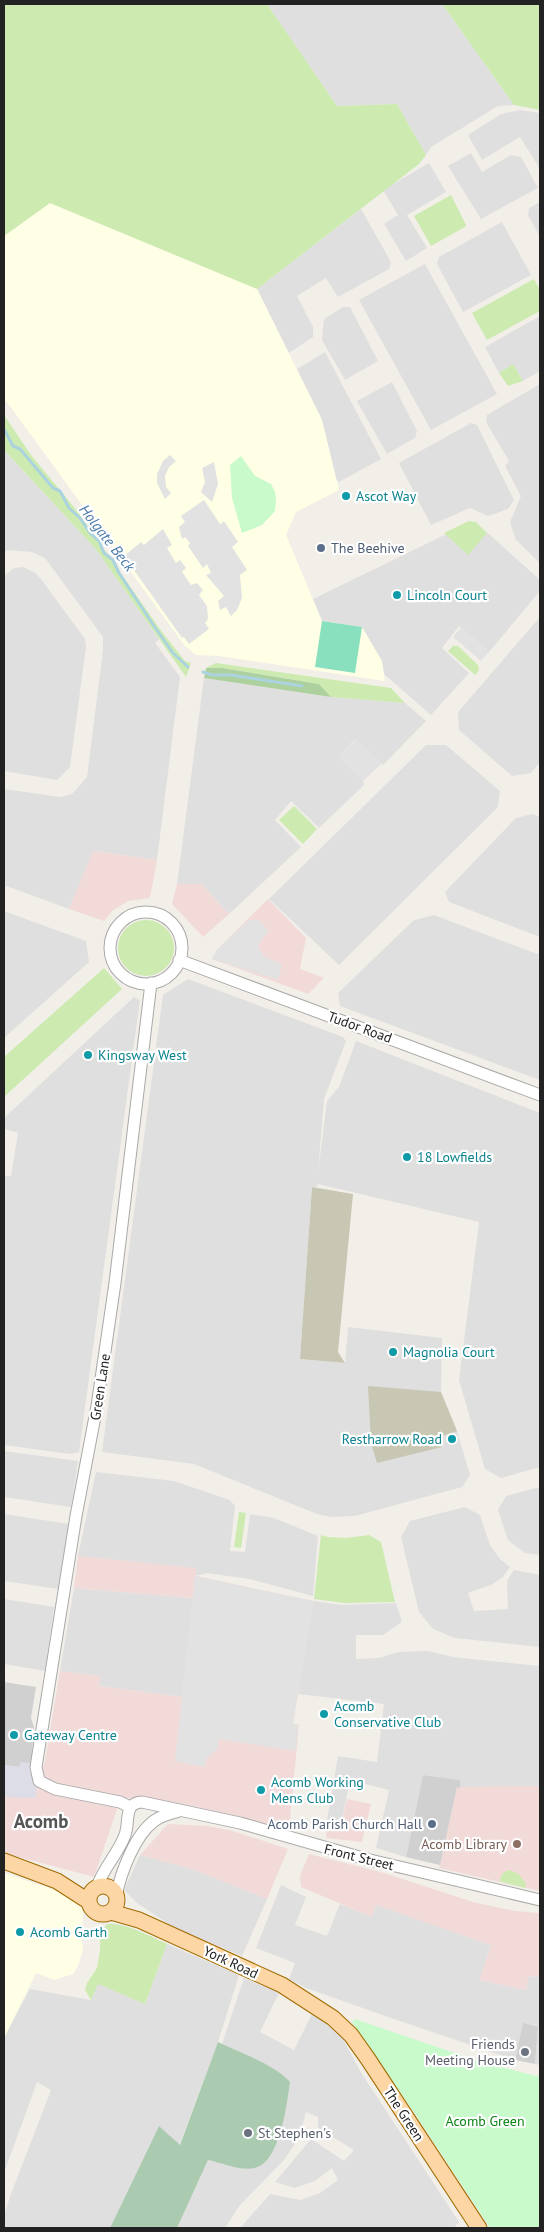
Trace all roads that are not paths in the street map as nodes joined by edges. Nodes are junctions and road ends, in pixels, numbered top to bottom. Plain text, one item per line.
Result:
1 (179, 960) junction
2 (152, 983) junction
3 (540, 1095) edge
4 (146, 1803) junction
5 (130, 1807) junction
6 (179, 1811) junction
7 (129, 1822) junction
8 (150, 1824) junction
9 (4, 1861) edge
10 (94, 1892) junction
11 (540, 1900) edge
12 (115, 1902) junction
13 (320, 2008) joint
14 (479, 2228) edge

1 - 2 street
1 - 2 street
1 - 3 street, Tudor Road
2 - 5 street, Green Lane
4 - 5 street
4 - 6 street, Front Street
4 - 8 street
5 - 7 street
6 - 8 street
6 - 11 street, Front Street
7 - 8 street
7 - 10 street
8 - 12 street
9 - 10 main road
10 - 12 main road
10 - 12 main road
12 - 13 main road, York Road
13 - 14 main road, The Green

